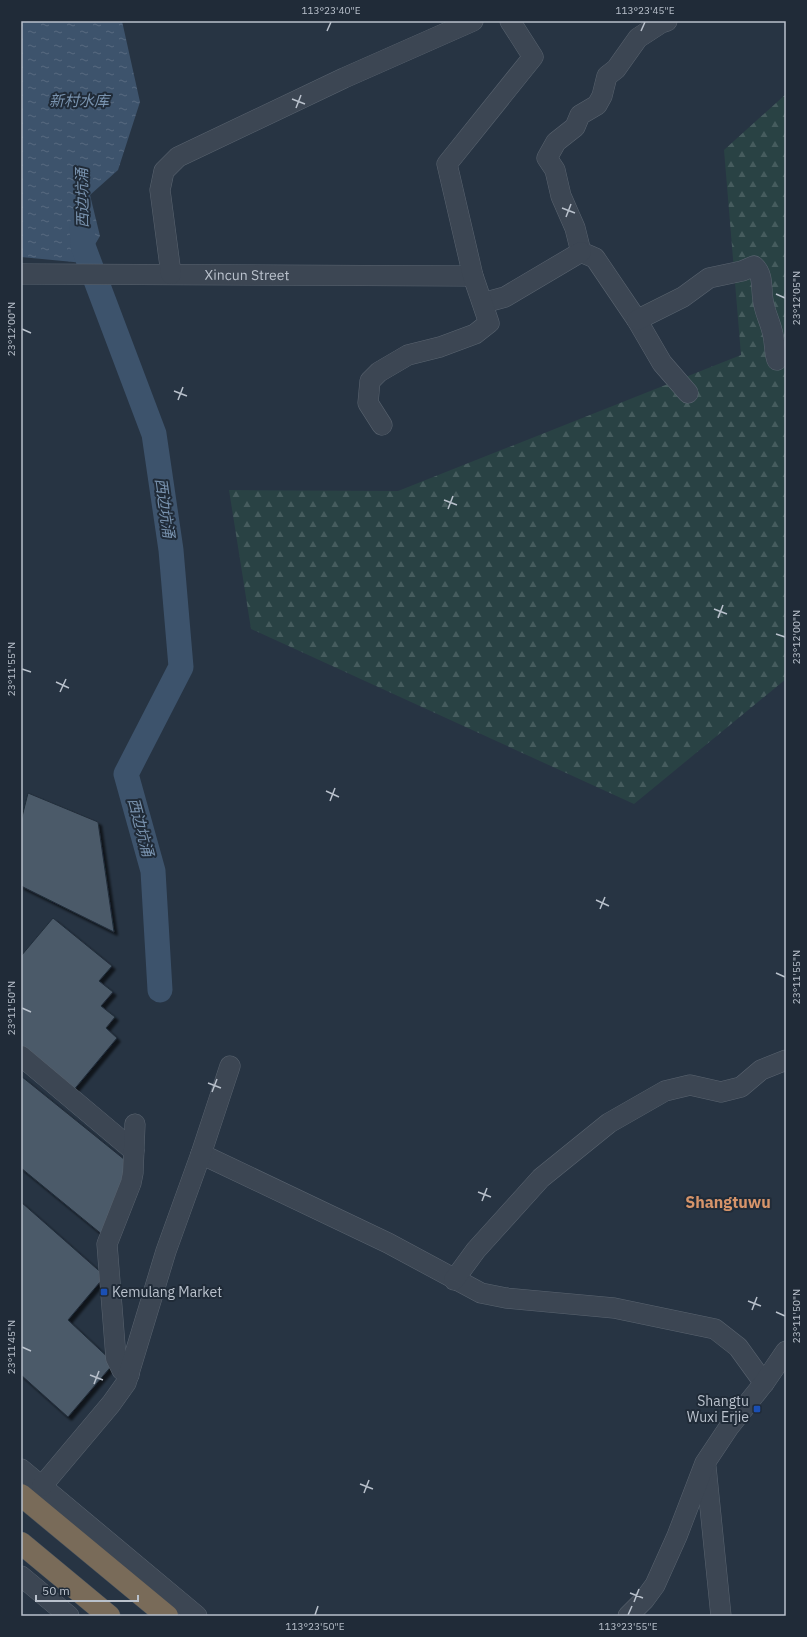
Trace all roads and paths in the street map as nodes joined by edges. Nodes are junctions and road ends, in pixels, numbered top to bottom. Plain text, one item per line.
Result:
1 (473, 21) edge
2 (510, 21) edge
3 (666, 21) edge
4 (581, 252) junction
5 (21, 274) edge
6 (171, 274) junction
7 (474, 276) junction
8 (483, 303) junction
9 (637, 320) junction
10 (777, 360) dead end
11 (688, 393) dead end
12 (382, 425) dead end
13 (21, 1056) edge
14 (786, 1060) edge
15 (230, 1066) dead end
16 (135, 1124) dead end
17 (134, 1151) junction
18 (200, 1154) junction
19 (454, 1280) junction
20 (786, 1351) edge
21 (129, 1374) junction
22 (764, 1383) junction
23 (705, 1464) junction
24 (21, 1469) edge
25 (42, 1486) junction
26 (21, 1495) edge
27 (21, 1543) edge
28 (21, 1576) edge
29 (69, 1616) edge
30 (109, 1616) edge
31 (167, 1616) edge
32 (197, 1616) edge
33 (628, 1616) edge
34 (721, 1616) edge

1 - 6 street
2 - 7 street
3 - 4 street
4 - 8 street
4 - 9 street
5 - 6 street, Xincun Street
6 - 7 street, Xincun Street
7 - 8 street
8 - 12 street
9 - 10 street
9 - 11 street
13 - 17 street
14 - 19 street
15 - 18 street
16 - 17 street
17 - 21 street
18 - 19 street
18 - 21 street
19 - 22 street
20 - 22 street
21 - 25 street
22 - 23 street
23 - 33 street
23 - 34 street
24 - 25 street
25 - 32 street
26 - 31 highway
27 - 30 highway
28 - 29 street

